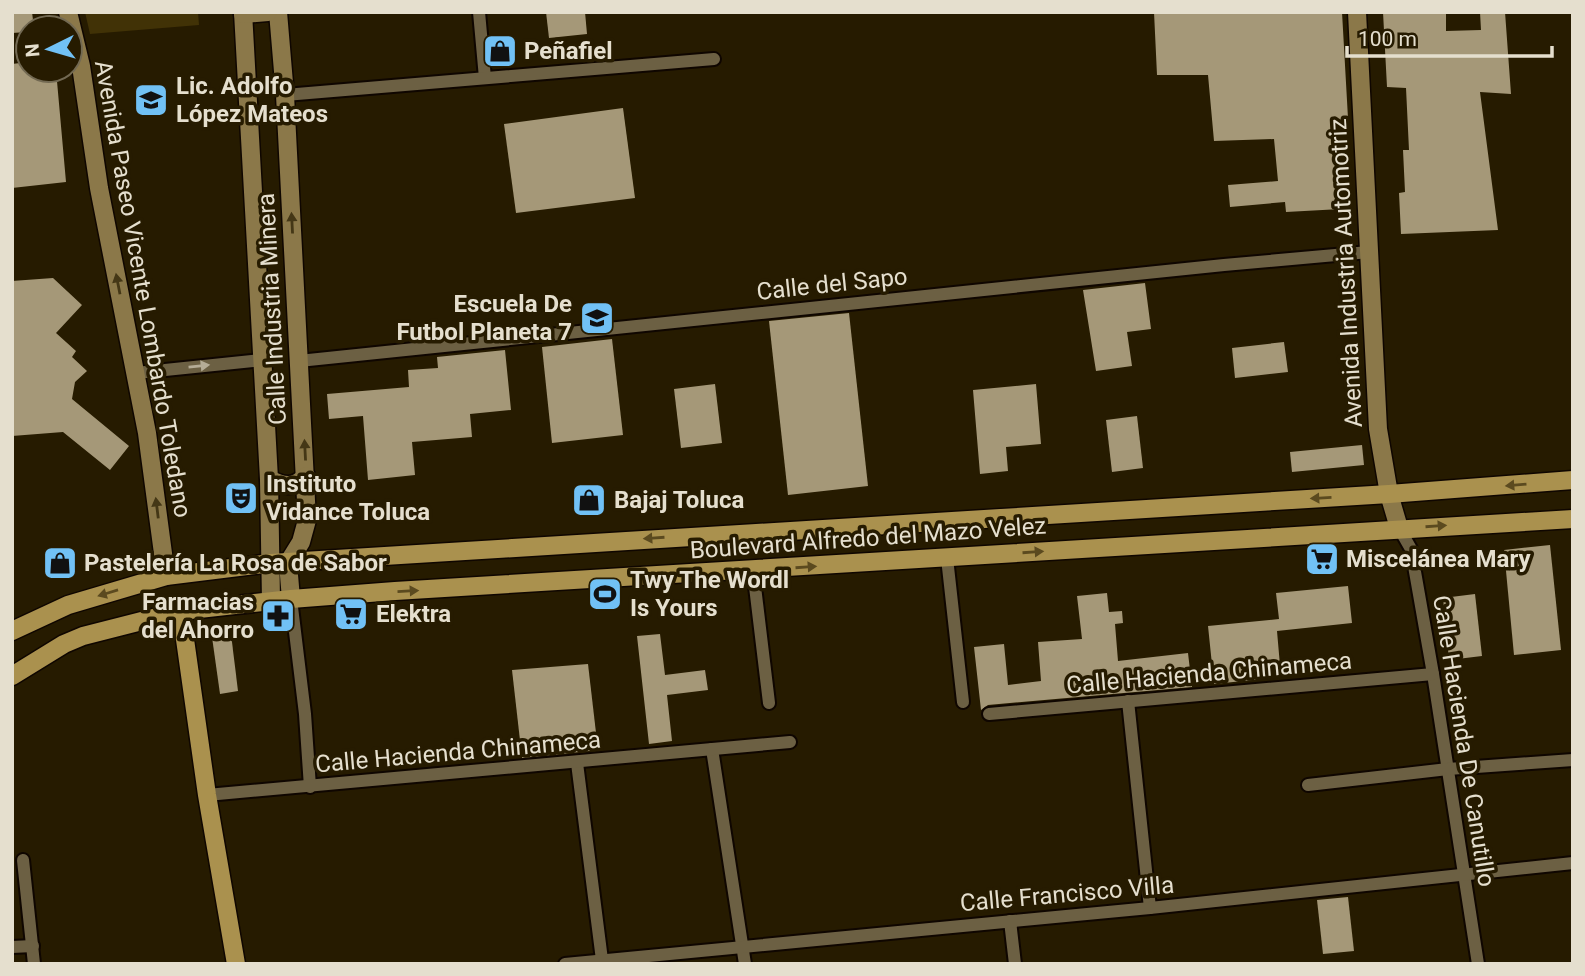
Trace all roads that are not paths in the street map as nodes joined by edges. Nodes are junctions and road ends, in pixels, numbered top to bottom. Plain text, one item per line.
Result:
1 (68, 12) edge
2 (268, 12) edge
3 (278, 12) edge
4 (479, 12) edge
5 (1357, 12) edge
6 (243, 13) edge
7 (714, 60) dead end
8 (485, 78) junction
9 (285, 95) junction
10 (1369, 252) junction
11 (262, 360) junction
12 (299, 361) junction
13 (136, 373) junction
14 (306, 476) junction
15 (269, 479) junction
16 (1573, 480) edge
17 (1389, 494) junction
18 (1573, 519) edge
19 (1399, 528) junction
20 (947, 558) junction
21 (280, 563) junction
22 (753, 570) junction
23 (166, 576) junction
24 (291, 599) junction
25 (271, 601) junction
26 (181, 611) junction
27 (12, 631) edge
28 (1433, 674) junction
29 (12, 676) edge
30 (1128, 701) junction
31 (963, 702) dead end
32 (769, 703) dead end
33 (989, 714) dead end
34 (790, 742) dead end
35 (712, 749) junction
36 (1573, 760) edge
37 (577, 763) junction
38 (1448, 769) junction
39 (1308, 785) dead end
40 (310, 788) junction
41 (207, 795) junction
42 (23, 860) dead end
43 (1573, 863) edge
44 (1465, 875) junction
45 (1150, 908) junction
46 (1010, 921) junction
47 (741, 945) junction
48 (33, 946) junction
49 (12, 947) edge
50 (602, 960) junction
51 (34, 964) edge
52 (236, 964) edge
53 (565, 964) edge
54 (745, 964) edge
55 (1014, 964) edge
56 (1478, 964) edge

13 -> 1 main road, Avenida Paseo Vicente Lombardo Toledano
2 - 6 main road
3 - 9 main road, Calle Industria Minera
4 - 8 street
5 - 10 main road, Avenida Industria Automotriz
6 - 11 main road, Calle Industria Minera
7 - 8 street
8 - 9 street
12 -> 9 main road, Calle Industria Minera
10 - 12 street, Calle del Sapo
10 - 17 main road, Avenida Industria Automotriz
13 -> 11 street
11 - 15 main road, Calle Industria Minera
14 -> 12 main road, Calle Industria Minera
23 -> 13 main road, Avenida Paseo Vicente Lombardo Toledano
14 - 15 main road
14 - 21 main road, Calle Industria Minera
15 - 21 main road, Calle Industria Minera
16 -> 17 main road, Boulevard Alfredo del Mazo Velez
17 - 19 main road, Avenida Industria Automotriz
17 -> 21 main road, Boulevard Alfredo del Mazo Velez
19 -> 18 main road, Boulevard Alfredo del Mazo Velez
20 -> 19 main road, Boulevard Alfredo del Mazo Velez
19 - 28 street, Calle Hacienda De Canutillo
22 -> 20 main road, Boulevard Alfredo del Mazo Velez
20 - 31 street
21 - 23 main road, Boulevard Alfredo del Mazo Velez
21 - 24 main road, Calle Industria Minera
21 - 25 main road, Calle Industria Minera
24 -> 22 main road, Boulevard Alfredo del Mazo Velez
22 - 32 street
23 -> 27 main road, Boulevard Alfredo del Mazo Velez
24 - 25 main road, Boulevard Alfredo del Mazo Velez
24 - 40 street
25 - 26 main road, Boulevard Alfredo del Mazo Velez
26 - 29 main road, Boulevard Alfredo del Mazo Velez
26 - 41 main road
28 - 30 street, Calle Hacienda Chinameca
28 - 38 street, Calle Hacienda De Canutillo
30 - 33 street, Calle Hacienda Chinameca
30 - 45 street
34 - 35 street, Calle Hacienda Chinameca
35 - 37 street, Calle Hacienda Chinameca
35 - 47 street
36 - 38 street
37 - 40 street, Calle Hacienda Chinameca
37 - 50 street
38 - 39 street
38 - 44 street, Calle Hacienda De Canutillo
40 - 41 street, Calle Hacienda Chinameca
41 - 52 main road
42 - 48 street
43 - 44 street, Calle Francisco Villa
44 - 45 street, Calle Francisco Villa
44 - 56 street, Calle Hacienda De Canutillo
45 - 46 street, Calle Francisco Villa
46 - 47 street, Calle Francisco Villa
46 - 55 street
47 - 50 street, Calle Francisco Villa
47 - 54 street
48 - 49 street
48 - 51 street
50 - 53 street, Calle Francisco Villa

